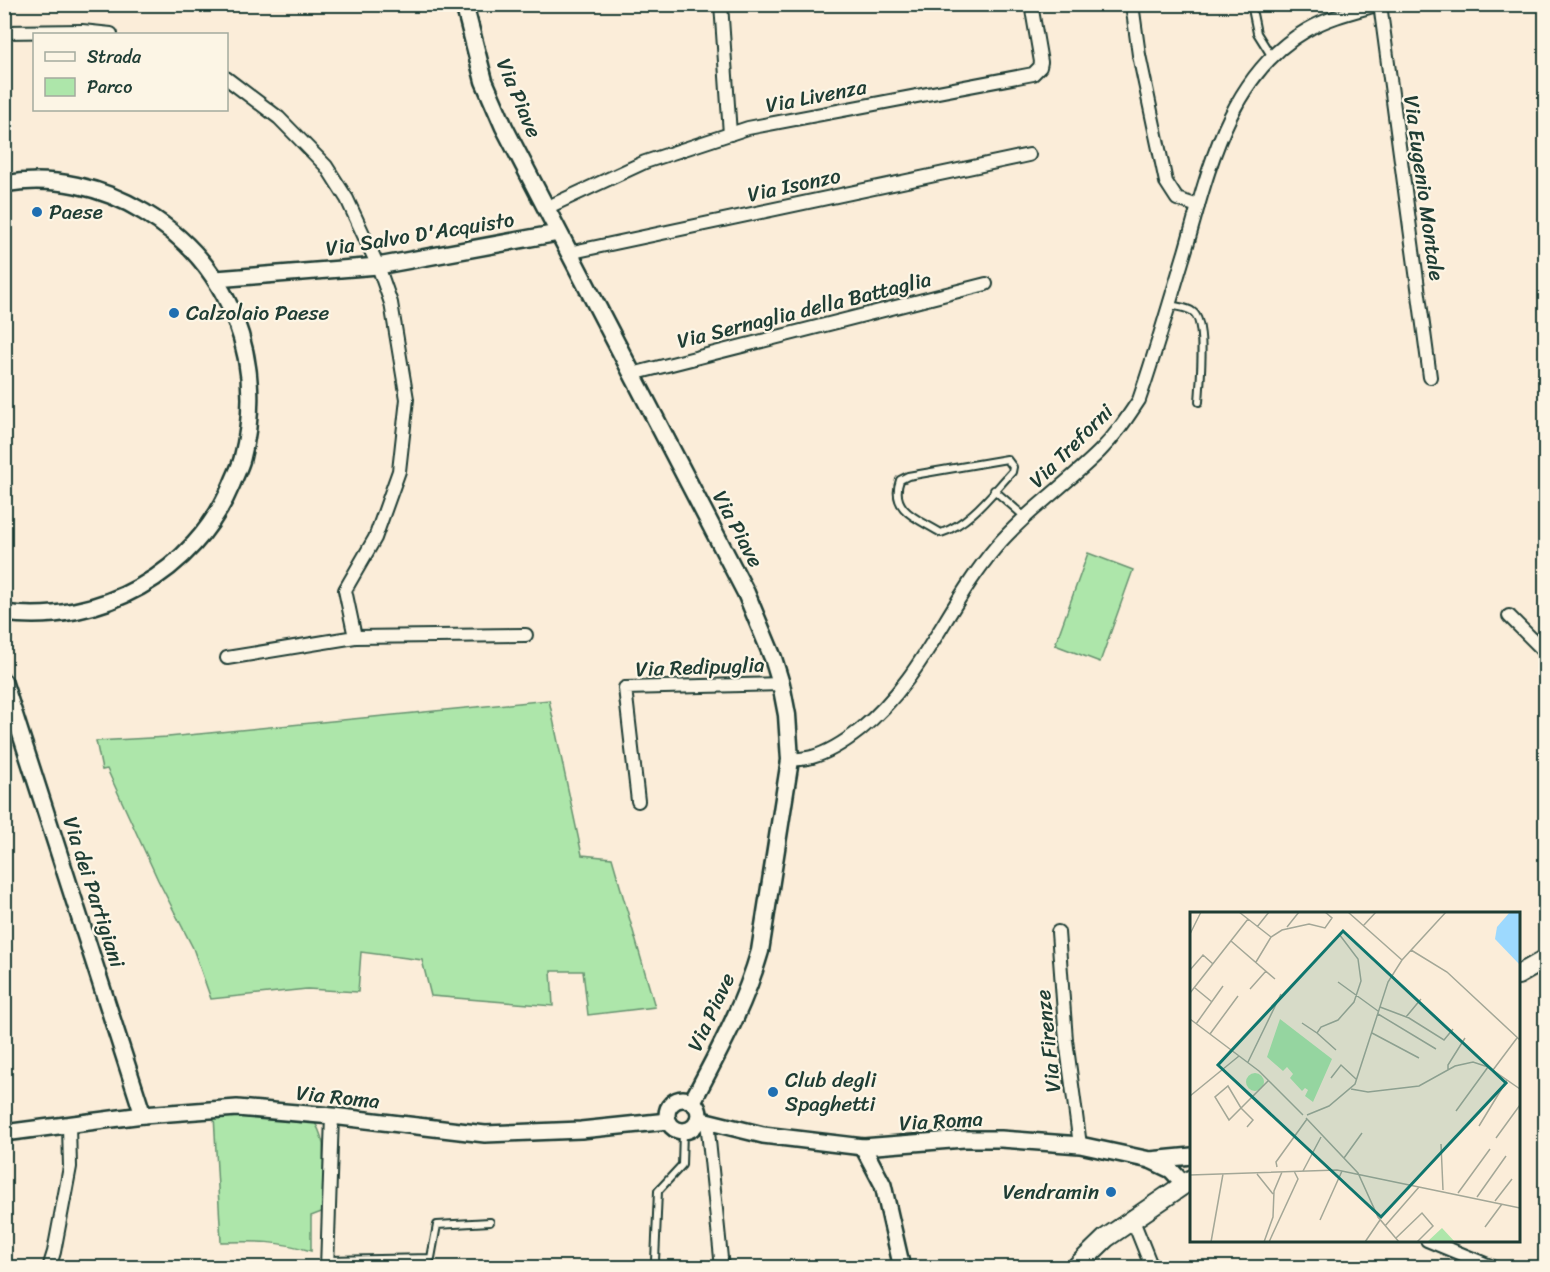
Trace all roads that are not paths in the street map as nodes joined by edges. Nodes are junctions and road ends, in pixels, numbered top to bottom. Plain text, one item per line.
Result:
1 (464, 4) edge
2 (721, 4) edge
3 (1031, 4) edge
4 (1132, 4) edge
5 (1251, 4) edge
6 (1380, 4) edge
7 (4, 32) edge
8 (101, 33) edge
9 (1273, 57) junction
10 (228, 80) edge
11 (730, 134) junction
12 (1029, 155) dead end
13 (4, 184) edge
14 (1198, 206) junction
15 (546, 208) junction
16 (558, 234) junction
17 (568, 253) junction
18 (378, 266) junction
19 (216, 279) junction
20 (986, 284) dead end
21 (1169, 305) junction
22 (632, 374) junction
23 (1430, 377) dead end
24 (1199, 402) dead end
25 (994, 490) junction
26 (1025, 518) junction
27 (4, 613) edge
28 (1509, 616) dead end
29 (526, 635) dead end
30 (355, 638) junction
31 (1545, 652) edge
32 (227, 658) dead end
33 (4, 682) edge
34 (781, 684) junction
35 (790, 760) junction
36 (638, 801) dead end
37 (1058, 932) dead end
38 (1545, 959) edge
39 (1520, 974) edge
40 (692, 1102) junction
41 (143, 1115) junction
42 (332, 1116) junction
43 (703, 1120) junction
44 (668, 1121) junction
45 (69, 1125) junction
46 (683, 1131) junction
47 (4, 1133) edge
48 (1080, 1145) junction
49 (863, 1147) junction
50 (1190, 1156) edge
51 (1150, 1160) junction
52 (1188, 1181) edge
53 (1132, 1218) junction
54 (490, 1222) dead end
55 (1432, 1242) edge
56 (655, 1261) dead end
57 (327, 1264) edge
58 (49, 1268) edge
59 (722, 1268) edge
60 (902, 1268) edge
61 (1075, 1268) edge
62 (1152, 1268) edge
63 (1495, 1268) edge

1 - 15 main road, Via Piave
2 - 11 street
3 - 11 street, Via Livenza
4 - 14 street
5 - 9 lane
6 - 9 street, Via Treforni
6 - 23 street, Via Eugenio Montale
7 - 8 street
9 - 14 street, Via Treforni
10 - 18 street
11 - 15 street, Via Livenza
12 - 17 street, Via Isonzo
13 - 19 street
14 - 21 street, Via Treforni
15 - 16 main road, Via Piave
16 - 17 main road, Via Piave
16 - 18 street, Via Salvo D'Acquisto
17 - 22 main road, Via Piave
18 - 19 street, Via Salvo D'Acquisto
18 - 30 street
19 - 27 street
20 - 22 street, Via Sernaglia della Battaglia
21 - 24 lane
21 - 26 street, Via Treforni
22 - 34 main road, Via Piave
25 - 25 lane
25 - 26 lane
26 - 35 street, Via Treforni
28 - 31 street
29 - 30 street
30 - 32 street
33 - 41 street, Via dei Partigiani
34 - 35 main road, Via Piave
34 - 36 street, Via Redipuglia
35 - 40 main road, Via Piave
37 - 48 street, Via Firenze
38 - 39 main road
40 - 43 street
40 - 44 street
41 - 42 street, Via Roma
41 - 45 street, Via Roma
42 - 44 street, Via Roma
42 - 57 street
43 - 46 street
43 - 49 street, Via Roma
43 - 59 street
44 - 46 street
45 - 47 street, Via Roma
45 - 58 street
46 - 56 lane
48 - 49 street, Via Roma
48 - 51 street, Via Roma
49 - 60 street
50 - 51 street, Via Roma
51 - 52 street, Via Roma
52 - 53 main road
53 - 61 main road
53 - 62 street
54 - 57 lane
55 - 63 street

